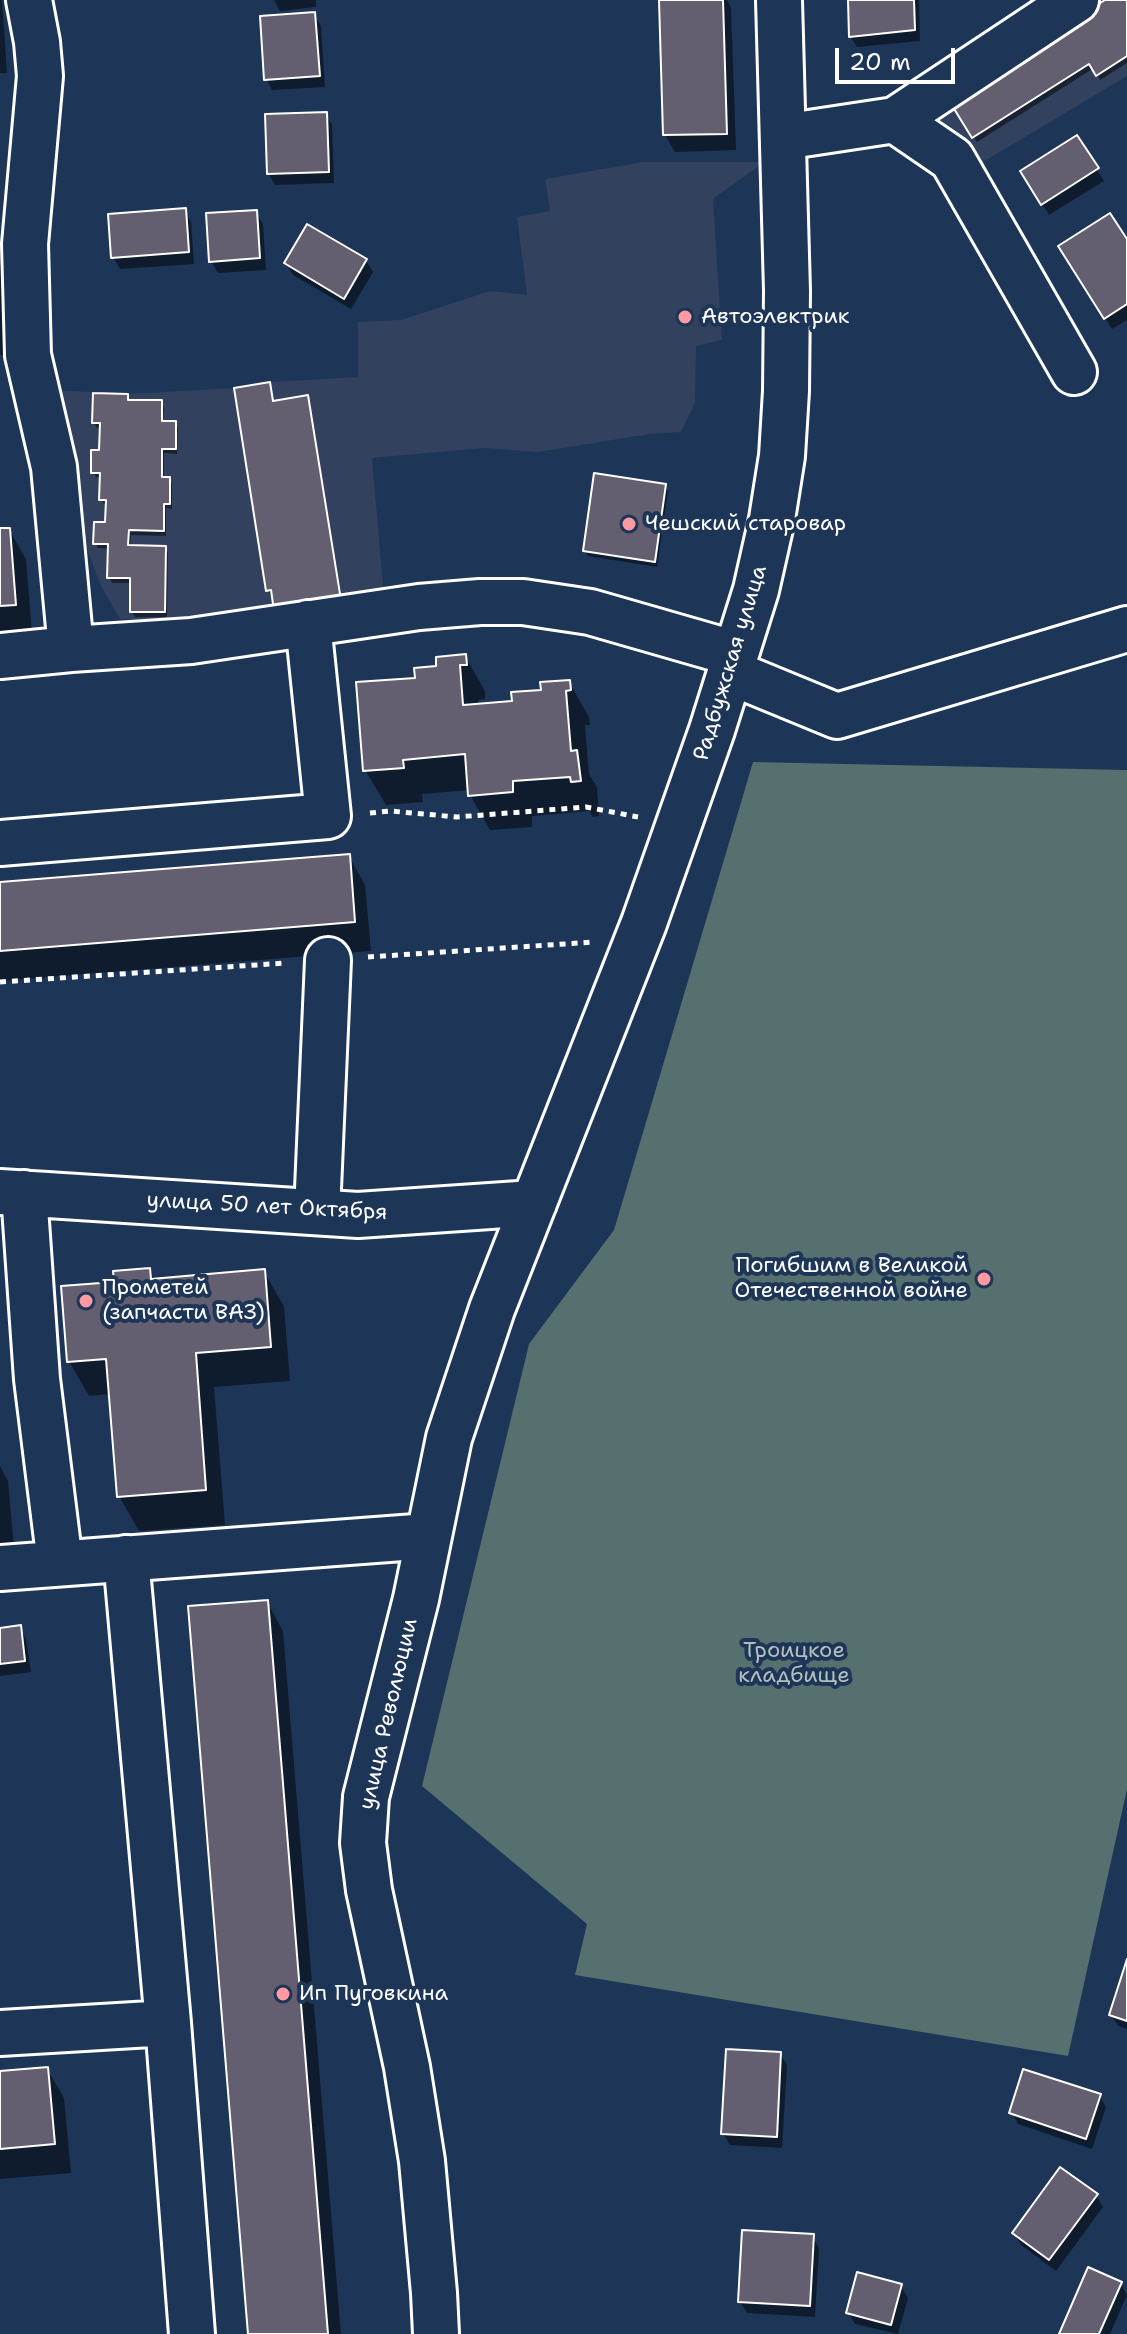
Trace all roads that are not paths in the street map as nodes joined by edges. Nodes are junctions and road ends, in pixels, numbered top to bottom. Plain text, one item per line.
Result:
1 (29, 0) edge
2 (779, 0) edge
3 (1076, 0) edge
4 (19, 101) edge
5 (895, 120) junction
6 (783, 137) junction
7 (1074, 372) dead end
8 (16, 375) edge
9 (308, 623) junction
10 (1127, 629) edge
11 (71, 649) junction
12 (0, 656) edge
13 (733, 663) junction
14 (0, 843) edge
15 (328, 960) dead end
16 (12, 1193) edge
17 (534, 1203) junction
18 (317, 1212) junction
19 (429, 1536) junction
20 (126, 1558) junction
21 (60, 1563) junction
22 (0, 1568) edge
23 (168, 2023) junction
24 (0, 2033) edge
25 (192, 2334) edge
26 (436, 2334) edge

1 - 4 street
2 - 6 street, Радбужская улица
3 - 5 street
4 - 8 street
5 - 6 street
5 - 7 street
6 - 13 street, Радбужская улица
8 - 11 street
9 - 11 street
9 - 13 street
9 - 14 street
10 - 13 street
11 - 12 street
13 - 17 street, Радбужская улица
15 - 18 street
16 - 18 street, улица 50 лет Октября
16 - 21 street
17 - 18 street, улица 50 лет Октября
17 - 19 street, улица Революции
19 - 20 street
19 - 26 street, улица Революции
20 - 21 street
20 - 23 street
21 - 22 street
23 - 24 street
23 - 25 street

